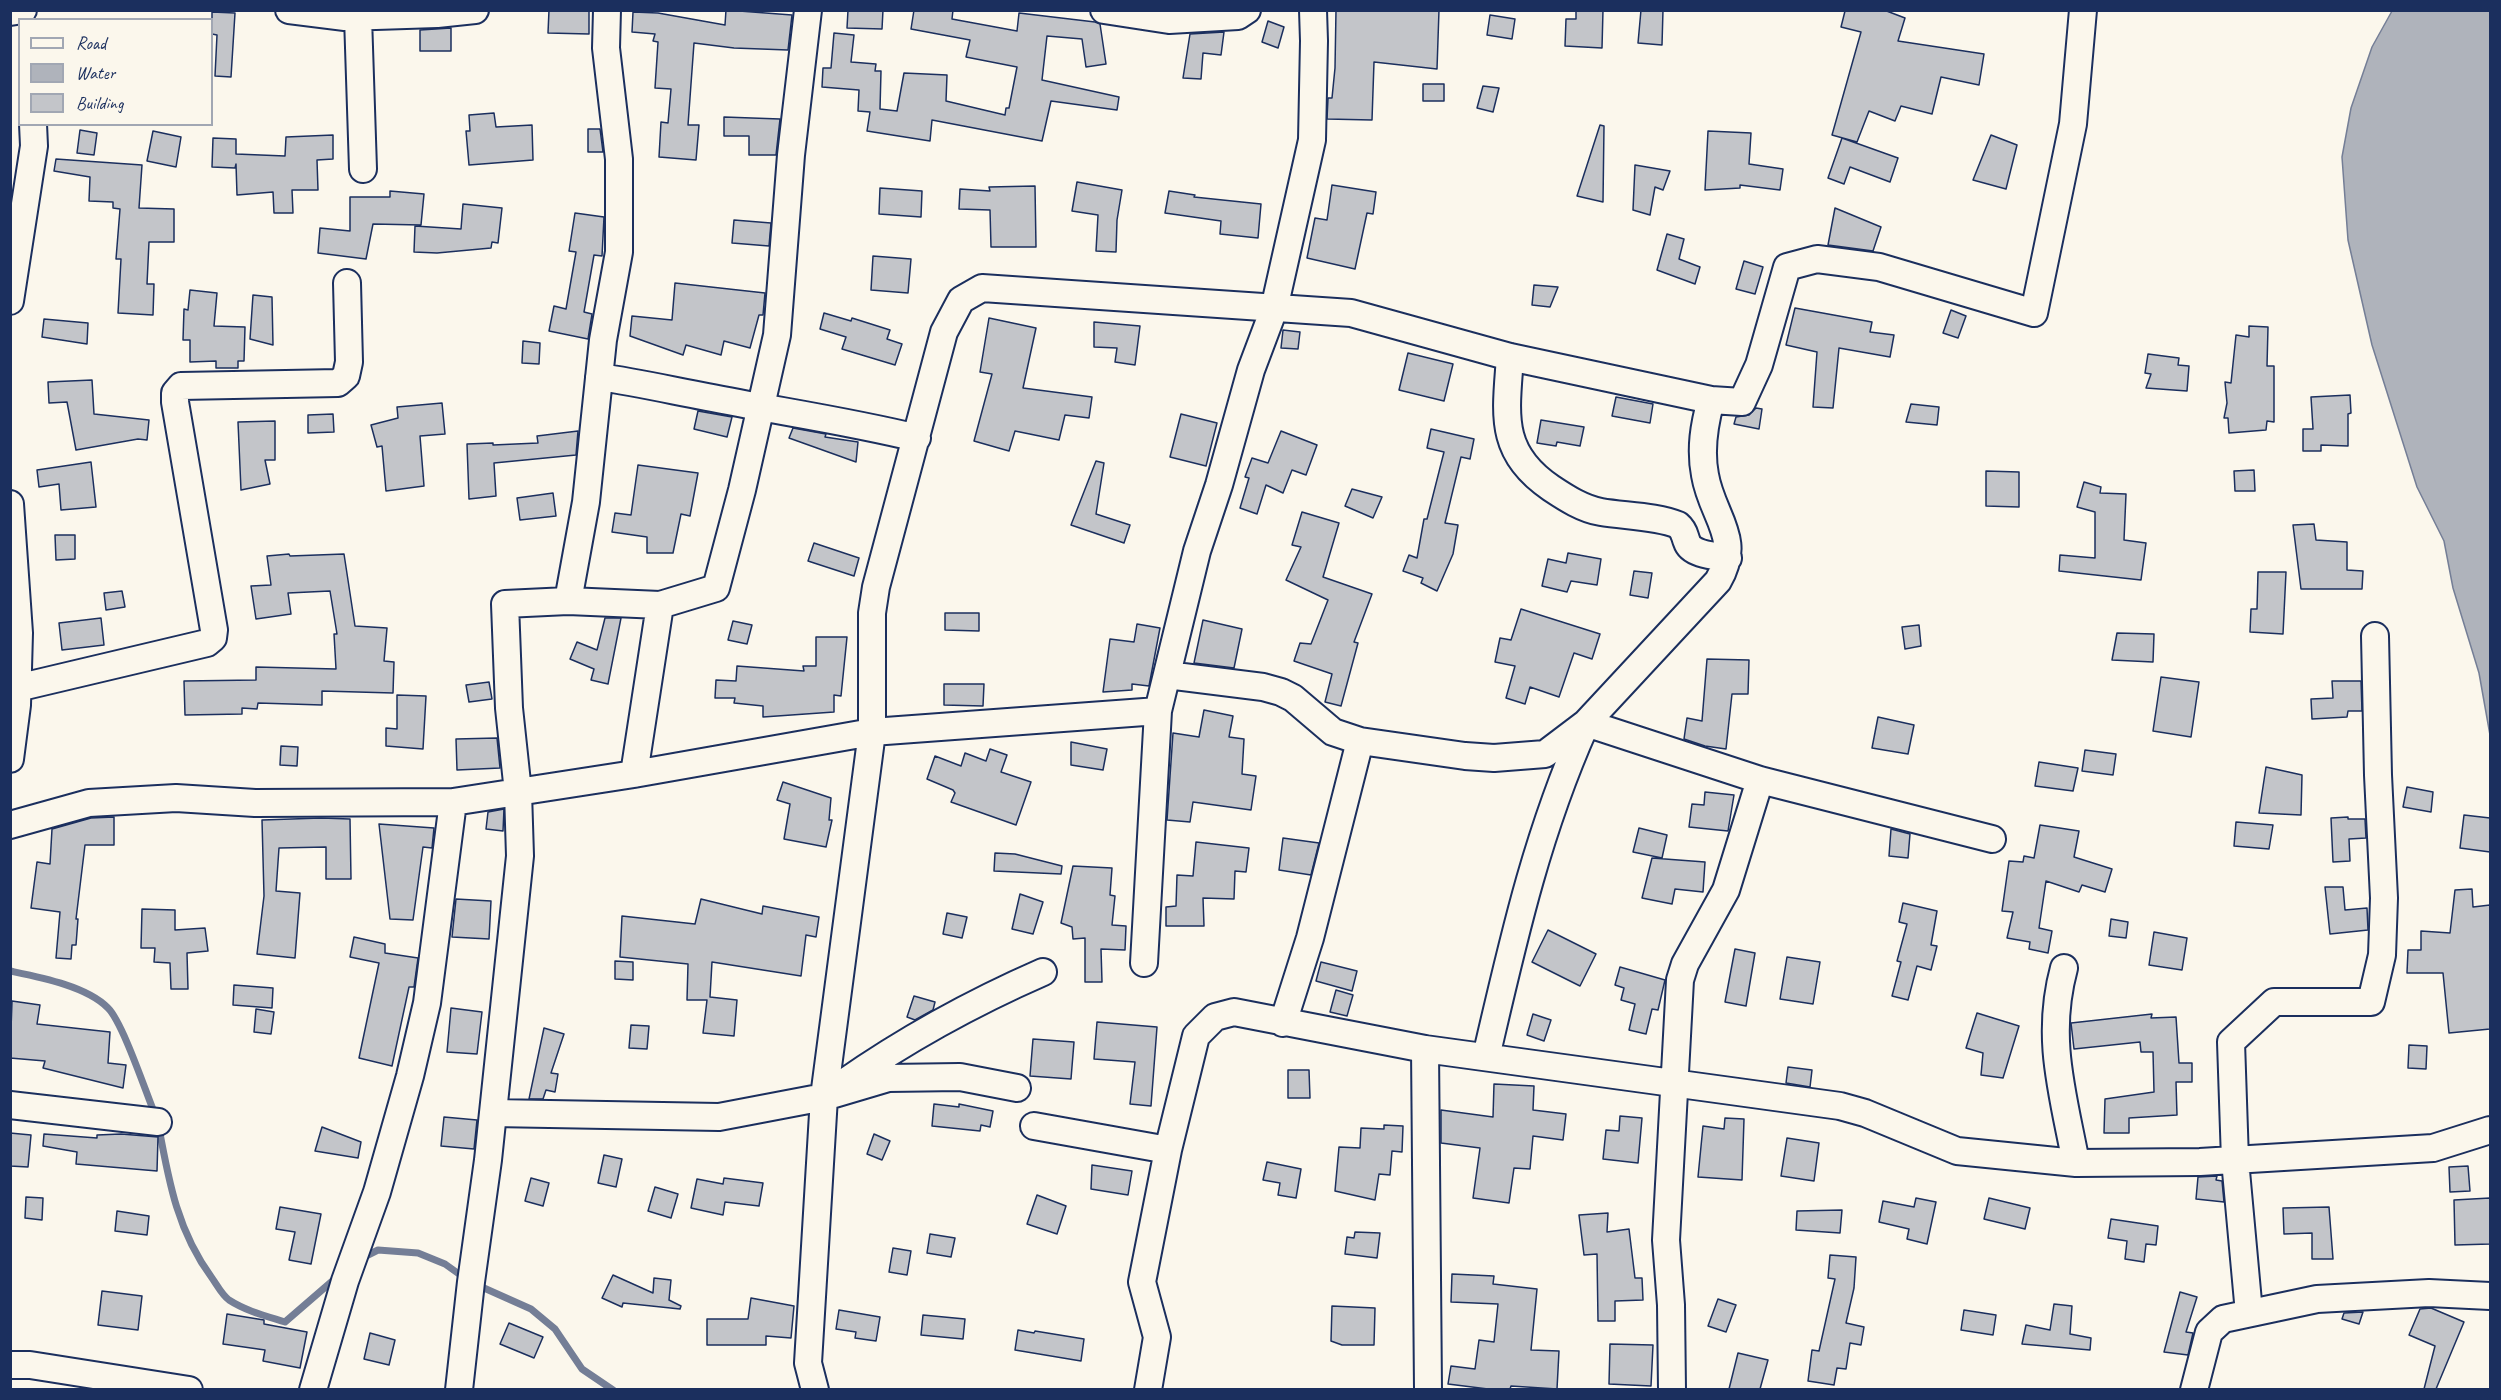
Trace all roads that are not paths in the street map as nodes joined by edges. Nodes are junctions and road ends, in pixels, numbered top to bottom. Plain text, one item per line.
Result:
1 (25, 10) edge
2 (289, 10) edge
3 (607, 10) edge
4 (808, 10) edge
5 (1104, 10) edge
6 (1247, 10) edge
7 (1313, 10) edge
8 (2083, 10) edge
9 (467, 11) edge
10 (10, 12) edge
11 (328, 13) edge
12 (358, 17) junction
13 (33, 126) edge
14 (363, 169) dead end
15 (348, 283) dead end
16 (10, 301) edge
17 (1274, 309) junction
18 (1510, 357) junction
19 (599, 377) junction
20 (1711, 400) junction
21 (760, 406) junction
22 (917, 438) junction
23 (10, 504) edge
24 (1728, 558) junction
25 (567, 601) junction
26 (660, 605) junction
27 (2374, 636) dead end
28 (1167, 675) junction
29 (17, 688) junction
30 (1158, 711) junction
31 (1586, 723) junction
32 (872, 732) junction
33 (1359, 741) junction
34 (10, 759) edge
35 (634, 774) junction
36 (1760, 780) junction
37 (518, 792) junction
38 (453, 802) junction
39 (10, 825) edge
40 (1992, 839) dead end
41 (1144, 963) dead end
42 (2064, 969) dead end
43 (1043, 972) dead end
44 (1282, 1023) junction
45 (1425, 1049) junction
46 (1486, 1057) junction
47 (1675, 1082) junction
48 (1017, 1088) dead end
49 (824, 1097) junction
50 (10, 1105) edge
51 (493, 1113) junction
52 (158, 1122) dead end
53 (1034, 1126) dead end
54 (2490, 1130) edge
55 (1168, 1150) junction
56 (2235, 1160) junction
57 (2076, 1163) junction
58 (2490, 1296) edge
59 (2249, 1313) junction
60 (10, 1365) edge
61 (189, 1389) edge
62 (313, 1389) edge
63 (459, 1389) edge
64 (815, 1389) edge
65 (1148, 1389) edge
66 (1428, 1389) edge
67 (1672, 1389) edge
68 (2194, 1389) edge

1 - 10 street
2 - 11 street
3 - 19 street
4 - 21 street
5 - 6 street
7 - 17 street
8 - 20 street
9 - 12 street
11 - 12 street
12 - 14 street
13 - 16 street
15 - 29 street
17 - 18 street
17 - 22 street
17 - 28 street
18 - 20 street
18 - 24 street
19 - 21 street
19 - 25 street
20 - 24 street
21 - 22 street
21 - 26 street
22 - 32 street
23 - 29 street
24 - 31 street
25 - 26 street
25 - 37 street
26 - 35 street
27 - 56 street
28 - 30 street
28 - 33 street
29 - 34 street
30 - 32 street
30 - 41 street
31 - 33 street
31 - 36 street
31 - 46 street
32 - 35 street
32 - 49 street
33 - 44 street
35 - 37 street
36 - 40 street
36 - 47 street
37 - 38 street
37 - 51 street
38 - 39 street
38 - 62 street
42 - 57 street
43 - 49 street
44 - 45 street
44 - 55 street
45 - 46 street
45 - 66 street
46 - 47 street
47 - 57 street
47 - 67 street
48 - 49 street
49 - 51 street
49 - 64 street
50 - 52 street
51 - 63 street
53 - 55 street
54 - 56 street
55 - 65 street
56 - 57 street
56 - 59 street
58 - 59 street
59 - 68 street
60 - 61 street

